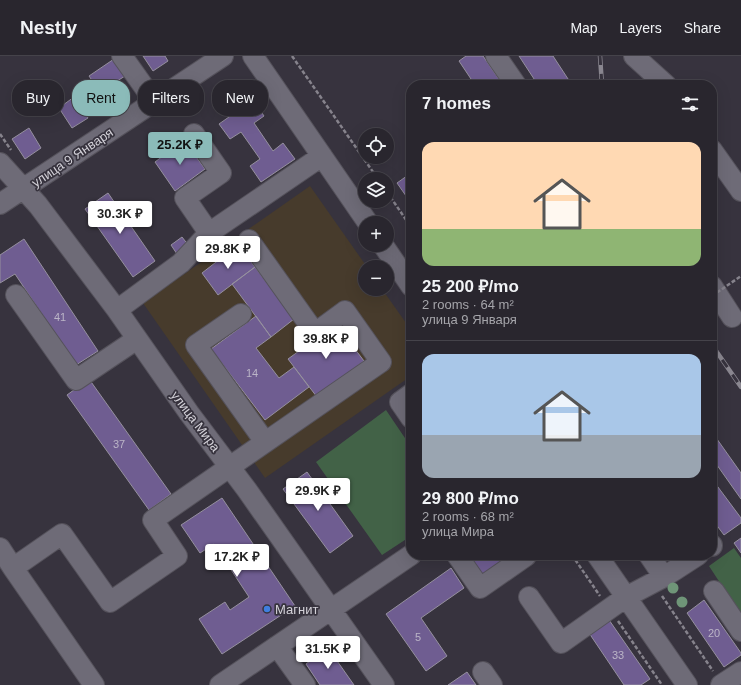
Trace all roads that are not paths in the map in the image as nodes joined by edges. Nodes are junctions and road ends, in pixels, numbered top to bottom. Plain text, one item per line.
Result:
1 (122, 56) edge
2 (223, 56) edge
3 (253, 56) edge
4 (496, 56) edge
5 (634, 56) edge
6 (139, 80) edge
7 (186, 80) edge
8 (513, 80) edge
9 (660, 80) edge
10 (138, 112) edge
11 (194, 134) dead end
12 (322, 156) junction
13 (717, 157) edge
14 (0, 163) edge
15 (23, 190) junction
16 (741, 191) edge
17 (0, 204) edge
18 (363, 216) edge
19 (209, 233) junction
20 (249, 240) dead end
21 (388, 252) edge
22 (406, 279) edge
23 (717, 294) edge
24 (16, 295) dead end
25 (117, 310) junction
26 (241, 314) dead end
27 (732, 317) dead end
28 (137, 339) junction
29 (406, 398) edge
30 (406, 411) edge
31 (265, 442) junction
32 (230, 466) junction
33 (0, 548) edge
34 (406, 558) edge
35 (460, 560) edge
36 (520, 560) edge
37 (600, 560) edge
38 (651, 560) edge
39 (690, 560) edge
40 (13, 568) junction
41 (658, 580) junction
42 (714, 591) dead end
43 (529, 597) dead end
44 (626, 597) junction
45 (332, 609) junction
46 (741, 631) edge
47 (277, 646) junction
48 (741, 672) edge
49 (94, 685) edge
50 (220, 685) edge
51 (305, 685) edge
52 (384, 685) edge
53 (687, 685) edge
54 (722, 685) edge

1 - 6 street
2 - 7 street, улица 9 Января
3 - 12 street
4 - 8 street
5 - 9 street
10 - 15 street, улица 9 Января
11 - 19 street
12 - 18 street
12 - 19 street
13 - 16 street
14 - 15 street, улица Мира
15 - 17 street, улица 9 Января
15 - 25 street, улица Мира
19 - 25 street
20 - 31 street
21 - 22 street
23 - 27 street
24 - 28 street
25 - 28 street, улица Мира
26 - 31 street
28 - 32 street, улица Мира
29 - 30 street
31 - 32 street
32 - 40 street
32 - 45 street, улица Мира
33 - 40 street
34 - 45 street
35 - 36 street
37 - 44 street
38 - 41 street
39 - 41 street
40 - 49 street
41 - 44 street
42 - 46 street
43 - 44 street
44 - 53 street
45 - 47 street
45 - 52 street, улица Мира
47 - 50 street
47 - 51 street
48 - 54 street

